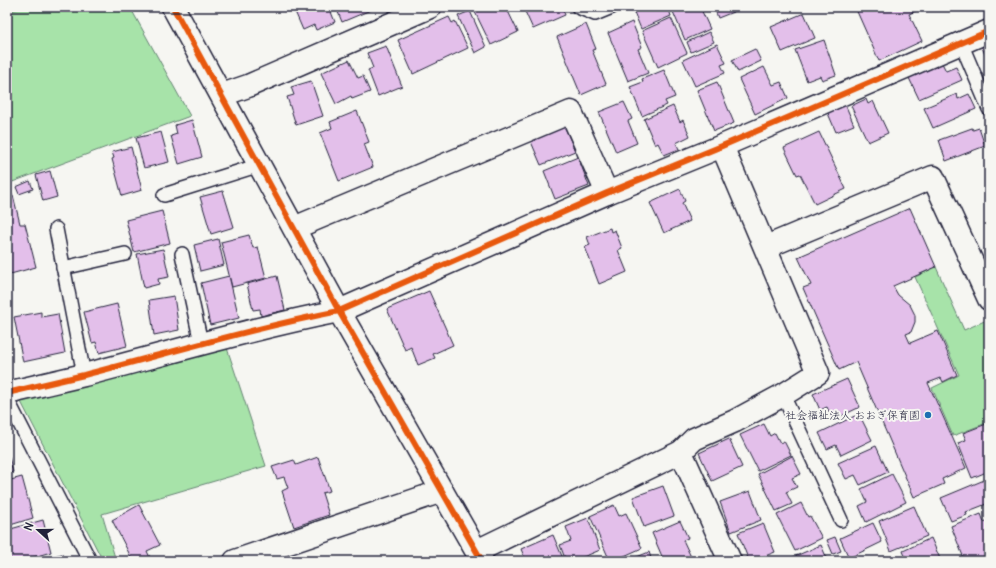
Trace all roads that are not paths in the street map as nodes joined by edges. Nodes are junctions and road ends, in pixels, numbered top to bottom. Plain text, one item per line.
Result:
1 (173, 7) edge
2 (430, 7) edge
3 (578, 7) edge
4 (612, 7) edge
5 (989, 31) edge
6 (961, 43) junction
7 (222, 95) junction
8 (989, 109) edge
9 (722, 146) junction
10 (260, 166) junction
11 (607, 193) junction
12 (164, 195) dead end
13 (56, 228) dead end
14 (294, 228) junction
15 (766, 248) junction
16 (125, 254) dead end
17 (182, 254) dead end
18 (63, 268) junction
19 (989, 299) edge
20 (339, 311) junction
21 (200, 343) junction
22 (84, 375) junction
23 (7, 393) edge
24 (783, 395) junction
25 (7, 399) edge
26 (681, 452) junction
27 (442, 491) junction
28 (841, 520) dead end
29 (480, 556) edge
30 (90, 561) edge
31 (235, 561) edge
32 (730, 561) edge

1 - 7 street
2 - 7 street
3 - 4 lane
5 - 6 street
6 - 8 lane
6 - 9 street
7 - 10 street
9 - 11 street
9 - 15 street
10 - 12 lane
10 - 14 street
11 - 14 street
11 - 20 street
13 - 18 lane
14 - 20 street
15 - 19 street
15 - 24 street
16 - 18 lane
17 - 21 lane
18 - 22 lane
20 - 21 street
20 - 27 street
21 - 22 street
22 - 23 street
24 - 26 street
24 - 28 lane
25 - 30 lane
26 - 29 street
26 - 32 street
27 - 29 street
27 - 31 street

